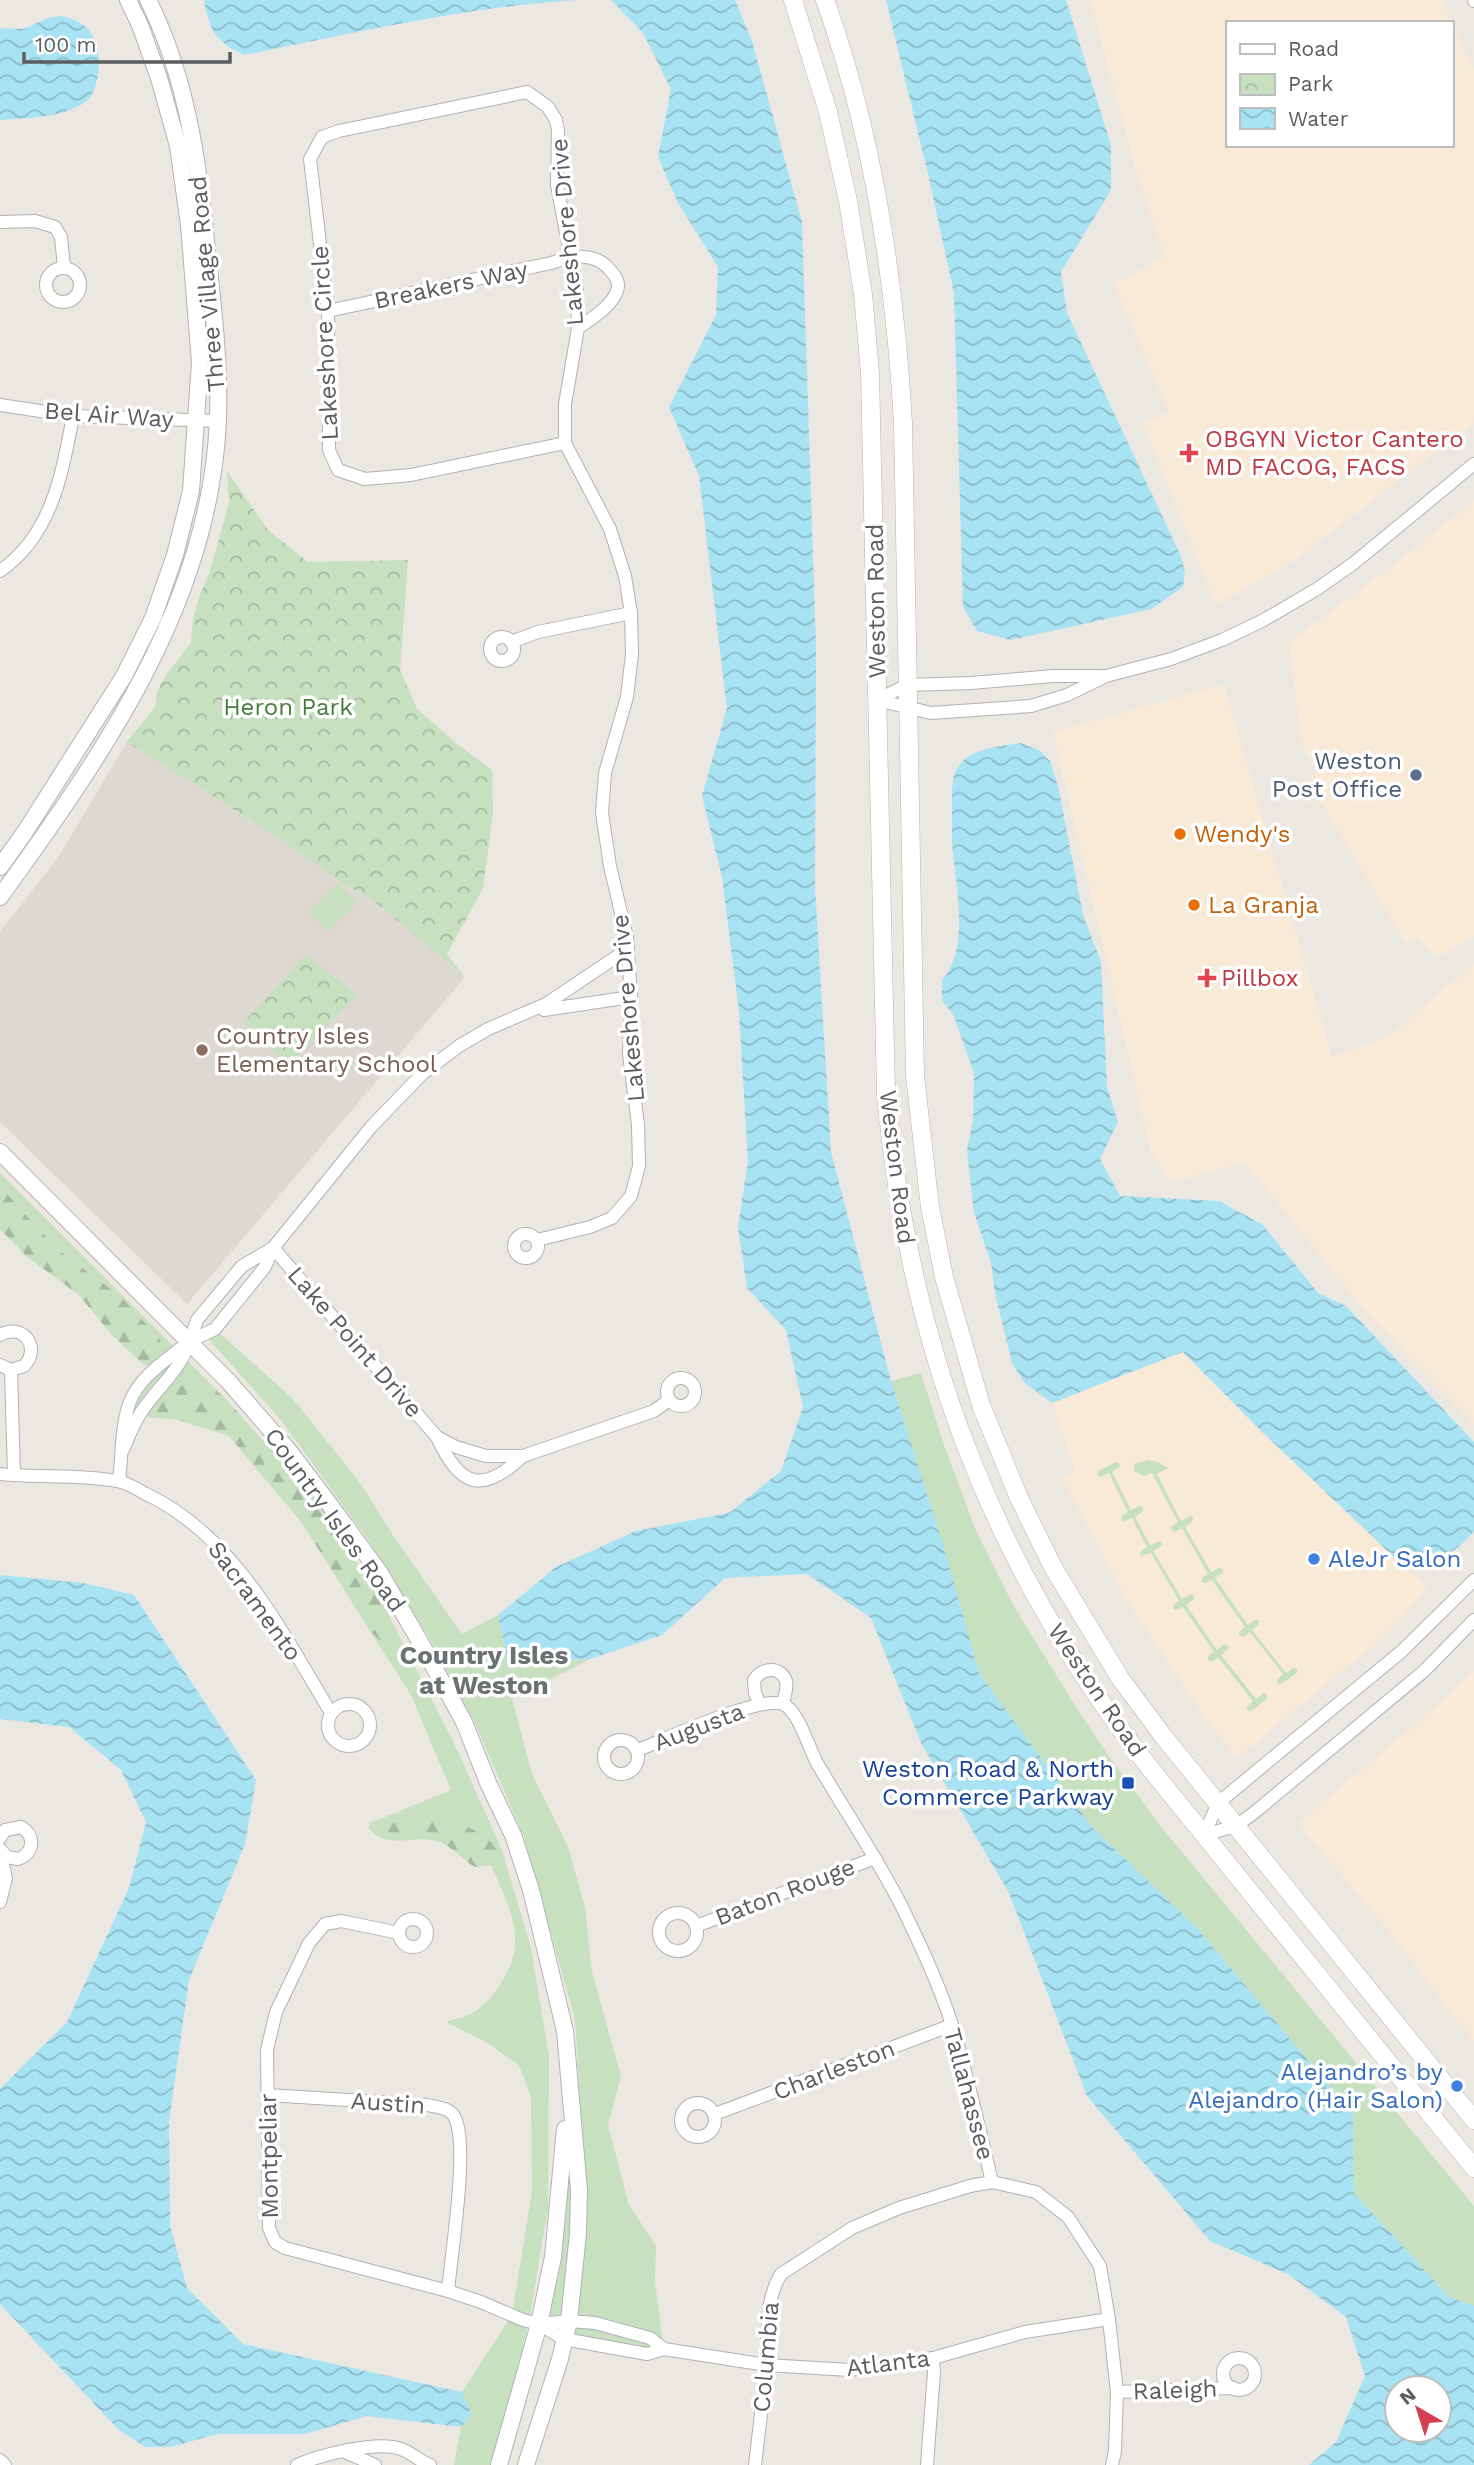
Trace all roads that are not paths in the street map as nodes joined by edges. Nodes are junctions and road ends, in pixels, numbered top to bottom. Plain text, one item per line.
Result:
1 (128, 0) edge
2 (148, 0) edge
3 (793, 0) edge
4 (825, 0) edge
5 (548, 107) joint
6 (0, 222) edge
7 (573, 256) junction
8 (64, 267) dead end
9 (328, 311) junction
10 (578, 328) junction
11 (0, 405) edge
12 (73, 416) junction
13 (196, 420) junction
14 (218, 421) junction
15 (565, 443) junction
16 (1474, 464) edge
17 (0, 571) edge
18 (631, 613) junction
19 (511, 642) dead end
20 (1106, 676) junction
21 (907, 685) junction
22 (877, 700) junction
23 (908, 707) junction
24 (0, 867) edge
25 (0, 897) edge
26 (628, 949) junction
27 (631, 997) junction
28 (530, 1013) junction
29 (0, 1152) edge
30 (537, 1240) dead end
31 (273, 1248) junction
32 (0, 1335) edge
33 (190, 1341) junction
34 (5, 1368) edge
35 (669, 1400) dead end
36 (437, 1437) junction
37 (523, 1456) junction
38 (0, 1474) edge
39 (14, 1475) junction
40 (119, 1481) junction
41 (1474, 1580) edge
42 (1474, 1620) edge
43 (760, 1704) junction
44 (783, 1704) junction
45 (331, 1713) dead end
46 (638, 1750) dead end
47 (1218, 1804) junction
48 (1236, 1826) junction
49 (1204, 1835) junction
50 (0, 1838) edge
51 (1, 1851) edge
52 (875, 1858) junction
53 (0, 1902) edge
54 (696, 1926) dead end
55 (399, 1933) dead end
56 (952, 2025) junction
57 (569, 2088) junction
58 (268, 2095) junction
59 (715, 2114) dead end
60 (1474, 2120) edge
61 (1474, 2168) edge
62 (992, 2182) junction
63 (448, 2291) junction
64 (1109, 2319) junction
65 (569, 2321) junction
66 (539, 2324) junction
67 (564, 2339) junction
68 (664, 2349) junction
69 (933, 2358) junction
70 (766, 2365) junction
71 (1234, 2388) dead end
72 (1117, 2392) junction
73 (345, 2452) junction
74 (0, 2460) edge
75 (5, 2465) edge
76 (297, 2465) edge
77 (375, 2465) edge
78 (430, 2465) edge
79 (499, 2465) edge
80 (526, 2465) edge
81 (755, 2465) edge
82 (927, 2465) edge
83 (1112, 2465) edge

1 - 13 street, Three Village Road
2 - 14 street, Three Village Road
3 - 22 main road, Weston Road
4 - 21 main road, Weston Road
5 - 7 street, Lakeshore Drive
5 - 9 street, Lakeshore Circle
6 - 8 street
7 - 9 street, Breakers Way
7 - 10 street, Lakeshore Drive
7 - 10 street
9 - 15 street, Lakeshore Circle
10 - 15 street, Lakeshore Drive
11 - 12 street, Bel Air Way
12 - 13 street, Bel Air Way
12 - 17 street
13 - 14 street, Bel Air Way
13 - 24 street, Three Village Road
14 - 25 street, Three Village Road
15 - 18 street, Lakeshore Drive
16 - 20 street
18 - 19 street
18 - 26 street, Lakeshore Drive
20 - 21 street
20 - 23 street
21 - 22 street
21 - 23 main road, Weston Road
22 - 23 street
22 - 49 main road, Weston Road
23 - 47 main road, Weston Road
26 - 27 street, Lakeshore Drive
26 - 28 street
27 - 28 street
27 - 30 street, Lakeshore Drive
28 - 31 street
29 - 33 street, Country Isles Road
31 - 33 street
31 - 33 street
31 - 36 street, Lake Point Drive
32 - 34 street
33 - 40 street
33 - 57 street, Country Isles Road
34 - 39 street
35 - 37 street, Lake Point Drive
36 - 37 street, Lake Point Drive
36 - 37 street, Lake Point Drive
38 - 39 street, Sacramento
39 - 40 street, Sacramento
40 - 45 street, Sacramento
41 - 47 street
42 - 48 street
43 - 44 street
43 - 44 street, Tallahassee
43 - 46 street, Augusta
44 - 52 street, Tallahassee
47 - 48 main road, Weston Road
47 - 49 street
48 - 49 street
48 - 60 main road, Weston Road
49 - 61 main road, Weston Road
50 - 51 street
51 - 53 street
52 - 54 street, Baton Rouge
52 - 56 street, Tallahassee
55 - 58 street, Montpeliar
56 - 59 street, Charleston
56 - 62 street, Tallahassee
57 - 65 street, Country Isles Road
57 - 66 street, Country Isles Road
58 - 63 street, Montpeliar
58 - 63 street, Austin
62 - 64 street, Tallahassee
62 - 70 street, Columbia
63 - 66 street, Montpeliar
64 - 69 street, Atlanta
64 - 72 street, Tallahassee
65 - 66 street, Atlanta
65 - 67 street, Country Isles Road
65 - 68 street, Atlanta
66 - 67 street, Atlanta
66 - 79 street, Country Isles Road
67 - 68 street, Atlanta
67 - 80 street, Country Isles Road
68 - 70 street, Atlanta
69 - 70 street, Atlanta
69 - 82 street
70 - 81 street, Columbia
71 - 72 street, Raleigh
72 - 83 street, Tallahassee
73 - 76 street
73 - 77 street
73 - 78 street
74 - 75 street

